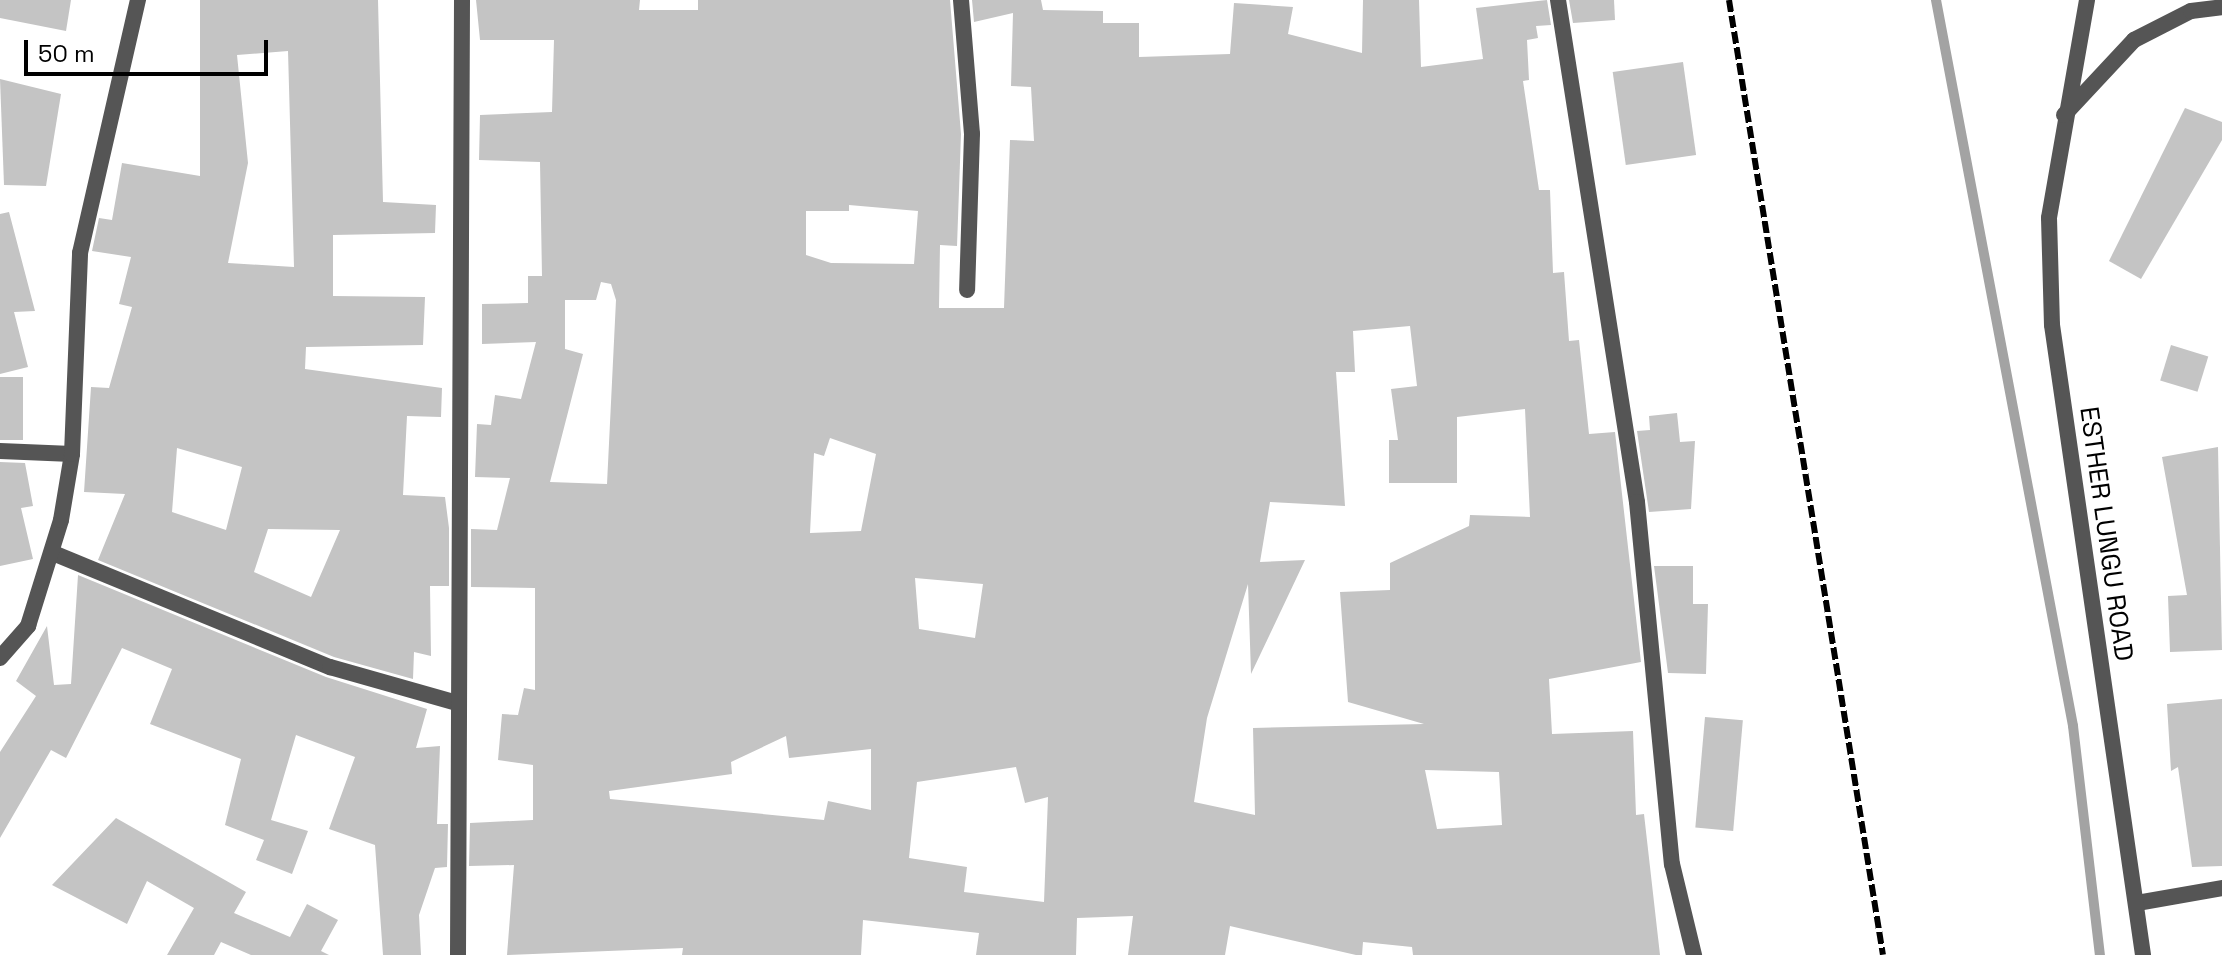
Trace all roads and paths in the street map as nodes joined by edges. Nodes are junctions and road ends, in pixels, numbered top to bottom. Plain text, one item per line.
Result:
1 (138, 0) edge
2 (462, 0) edge
3 (961, 0) edge
4 (1558, 0) edge
5 (2087, 0) edge
6 (2222, 7) edge
7 (2062, 118) junction
8 (967, 290) dead end
9 (0, 451) edge
10 (72, 454) junction
11 (53, 553) junction
12 (0, 658) edge
13 (457, 703) junction
14 (2222, 888) edge
15 (2137, 903) junction
16 (458, 955) edge
17 (1694, 955) edge
18 (2143, 955) edge

1 - 10 street
2 - 13 street
3 - 8 street
4 - 17 street
5 - 7 street, ESTHER LUNGU ROAD
6 - 7 street
7 - 15 street, ESTHER LUNGU ROAD
9 - 10 street
10 - 11 street
11 - 12 street
11 - 13 street
13 - 16 street
14 - 15 street
15 - 18 street, ESTHER LUNGU ROAD

